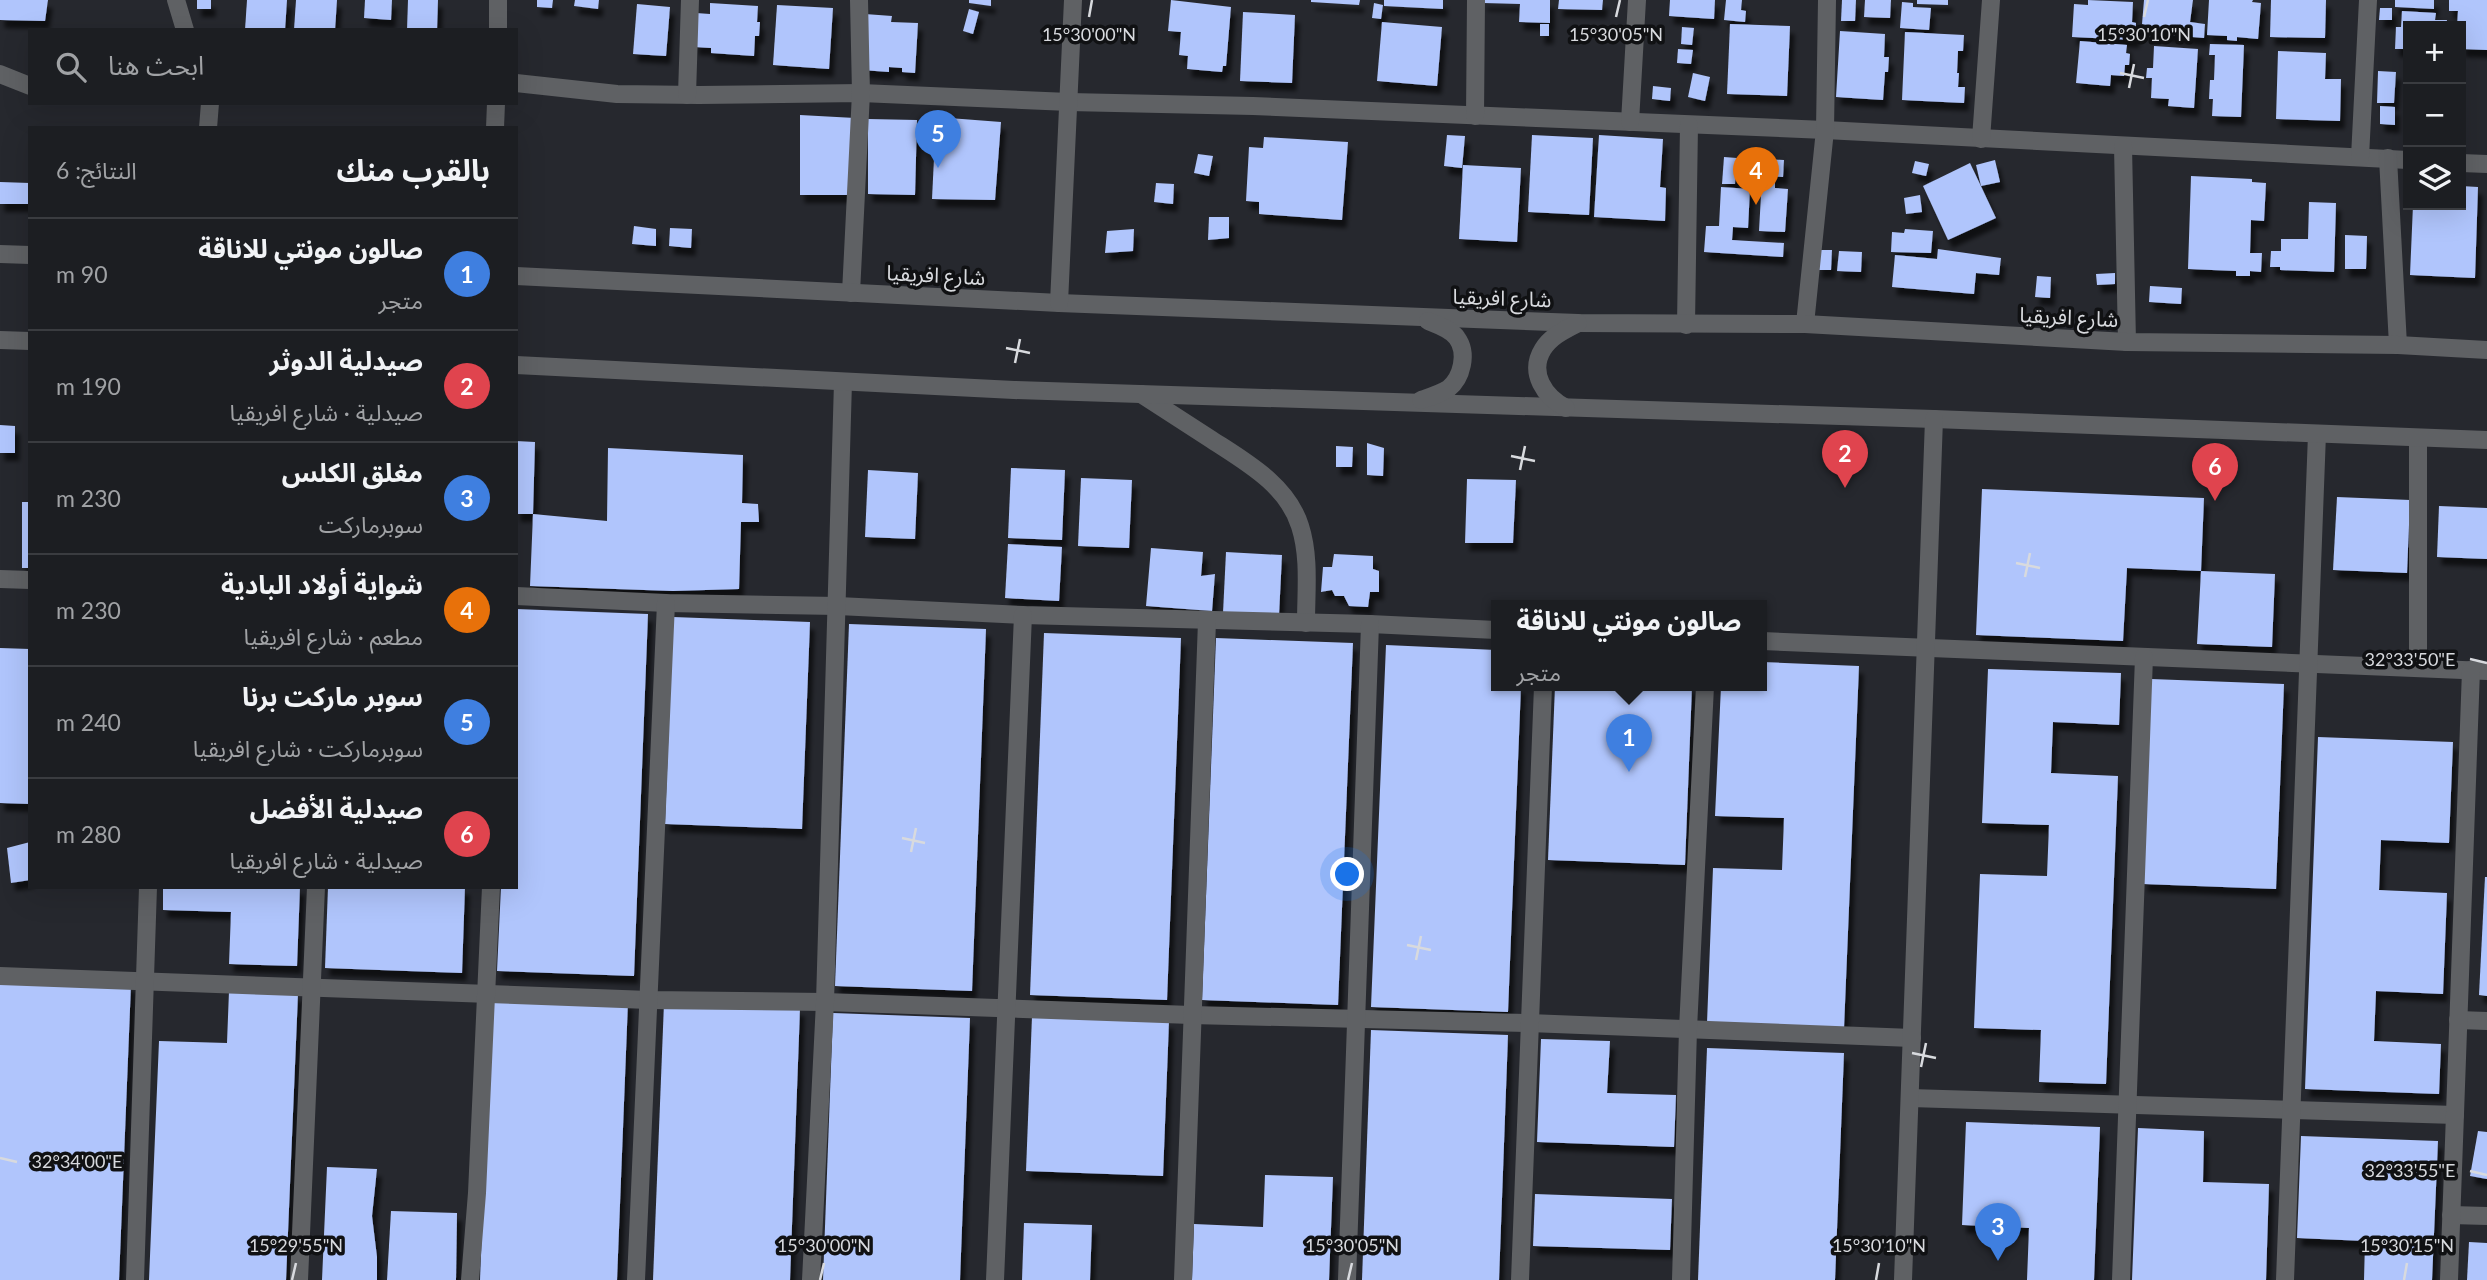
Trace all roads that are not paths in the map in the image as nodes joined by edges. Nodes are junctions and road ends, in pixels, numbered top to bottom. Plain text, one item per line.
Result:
1 (176, 0) edge
2 (498, 0) edge
3 (690, 0) edge
4 (859, 0) edge
5 (1073, 0) edge
6 (1476, 0) edge
7 (1637, 0) edge
8 (1827, 0) edge
9 (1991, 0) edge
10 (2368, 0) edge
11 (184, 28) edge
12 (498, 28) edge
13 (0, 75) edge
14 (518, 83) edge
15 (28, 85) edge
16 (861, 93) junction
17 (687, 95) junction
18 (1069, 102) junction
19 (209, 105) edge
20 (496, 105) edge
21 (1475, 116) junction
22 (1630, 122) junction
23 (1689, 125) junction
24 (208, 126) edge
25 (495, 126) edge
26 (1825, 130) junction
27 (1981, 139) junction
28 (2123, 146) junction
29 (2360, 157) junction
30 (2388, 158) junction
31 (2403, 160) edge
32 (2466, 163) edge
33 (2487, 164) edge
34 (0, 254) edge
35 (28, 255) edge
36 (518, 276) edge
37 (850, 293) junction
38 (1059, 303) junction
39 (1416, 316) junction
40 (1578, 323) junction
41 (1805, 324) junction
42 (1686, 325) junction
43 (0, 340) edge
44 (28, 341) edge
45 (2127, 342) junction
46 (2398, 345) junction
47 (2487, 349) edge
48 (518, 365) edge
49 (843, 382) junction
50 (1141, 394) junction
51 (1415, 402) junction
52 (1567, 408) junction
53 (1934, 419) junction
54 (2318, 434) junction
55 (2418, 439) junction
56 (2487, 440) edge
57 (0, 579) edge
58 (28, 580) edge
59 (518, 596) edge
60 (666, 603) junction
61 (838, 606) junction
62 (1023, 615) junction
63 (1207, 621) junction
64 (1306, 623) junction
65 (1370, 624) junction
66 (1491, 630) edge
67 (1767, 641) edge
68 (1926, 648) junction
69 (2144, 657) junction
70 (2309, 664) junction
71 (2418, 668) junction
72 (2479, 670) edge
73 (1543, 691) edge
74 (1705, 691) edge
75 (148, 889) edge
76 (316, 889) edge
77 (491, 889) edge
78 (0, 976) edge
79 (145, 982) junction
80 (312, 988) junction
81 (484, 994) junction
82 (649, 1000) junction
83 (825, 1002) junction
84 (1008, 1008) junction
85 (1191, 1015) junction
86 (1356, 1019) junction
87 (2458, 1020) junction
88 (2487, 1021) edge
89 (1529, 1023) junction
90 (1688, 1029) junction
91 (1912, 1038) junction
92 (1910, 1098) junction
93 (2127, 1104) junction
94 (2292, 1109) junction
95 (2455, 1115) junction
96 (2451, 1214) junction
97 (2487, 1216) edge
98 (135, 1280) edge
99 (299, 1280) edge
100 (470, 1280) edge
101 (636, 1280) edge
102 (811, 1280) edge
103 (995, 1280) edge
104 (1183, 1280) edge
105 (1347, 1280) edge
106 (1520, 1280) edge
107 (1681, 1280) edge
108 (1903, 1280) edge
109 (2121, 1280) edge
110 (2285, 1280) edge
111 (2449, 1280) edge

1 - 11 street
2 - 12 street
3 - 17 street
4 - 16 street
5 - 18 street
6 - 21 street
7 - 22 street
8 - 26 street
9 - 27 street
10 - 29 street
13 - 15 street
14 - 17 street
16 - 17 street
16 - 18 street
16 - 37 street
18 - 21 street
18 - 38 street
19 - 24 street
20 - 25 street
21 - 22 street
22 - 23 street
23 - 26 street
23 - 42 street
26 - 27 street
26 - 41 street
27 - 28 street
28 - 29 street
28 - 45 street
29 - 30 street
30 - 31 street
30 - 46 street
32 - 33 street
34 - 35 street
36 - 37 street, شارع افريقيا
37 - 38 street, شارع افريقيا
38 - 39 street, شارع افريقيا
39 - 40 street, شارع افريقيا
39 - 51 street
40 - 42 street, شارع افريقيا
40 - 52 street
41 - 42 street, شارع افريقيا
41 - 45 street, شارع افريقيا
43 - 44 street
45 - 46 street, شارع افريقيا
46 - 47 street, شارع افريقيا
48 - 49 street
49 - 50 street
49 - 61 street
50 - 51 street
50 - 64 street
51 - 52 street
52 - 53 street
53 - 54 street
53 - 68 street
54 - 55 street
54 - 70 street
55 - 56 street
55 - 71 street
57 - 58 street
59 - 60 street
60 - 61 street
60 - 82 street
61 - 62 street
61 - 83 street
62 - 63 street
62 - 84 street
63 - 64 street
63 - 85 street
64 - 65 street
65 - 66 street
65 - 86 street
67 - 68 street
68 - 69 street
68 - 91 street
69 - 70 street
69 - 93 street
70 - 71 street
70 - 94 street
71 - 72 street
72 - 87 street
73 - 89 street
74 - 90 street
75 - 79 street
76 - 80 street
77 - 81 street
78 - 79 street
79 - 80 street
79 - 98 street
80 - 81 street
80 - 99 street
81 - 82 street
81 - 100 street
82 - 83 street
82 - 101 street
83 - 84 street
83 - 102 street
84 - 85 street
84 - 103 street
85 - 86 street
85 - 104 street
86 - 89 street
86 - 105 street
87 - 88 street
87 - 95 street
89 - 90 street
89 - 106 street
90 - 91 street
90 - 107 street
91 - 92 street
92 - 93 street
92 - 108 street
93 - 94 street
93 - 109 street
94 - 95 street
94 - 110 street
95 - 96 street
96 - 97 street
96 - 111 street

